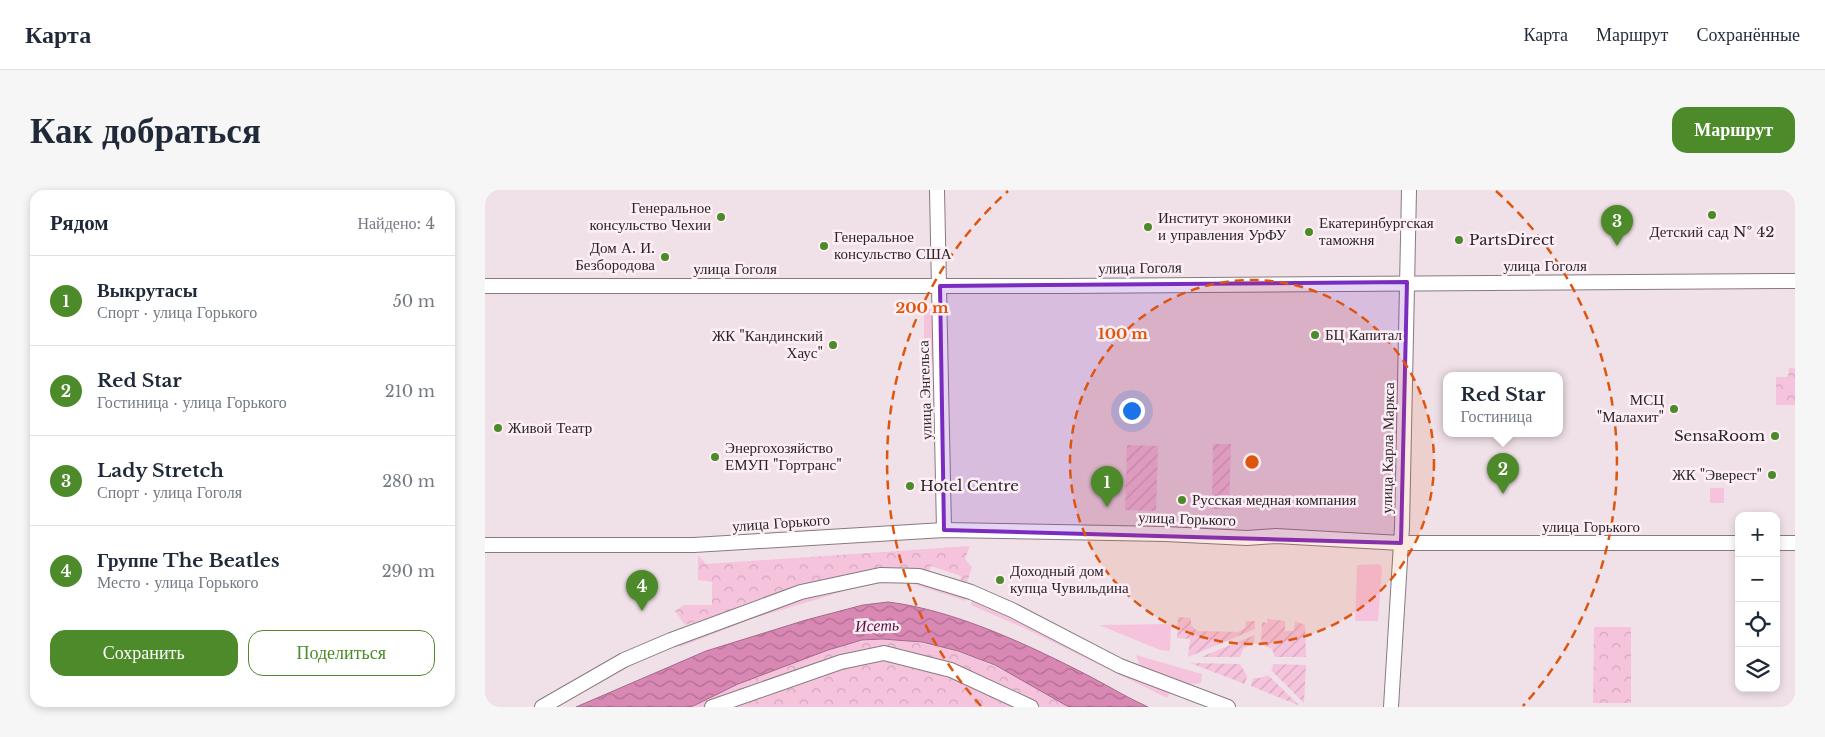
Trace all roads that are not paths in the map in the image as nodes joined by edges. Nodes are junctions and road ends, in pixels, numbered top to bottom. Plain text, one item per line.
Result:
1 (937, 190) edge
2 (1409, 190) edge
3 (1795, 281) edge
4 (1407, 282) junction
5 (485, 286) edge
6 (940, 286) junction
7 (944, 530) junction
8 (1401, 543) junction
9 (1735, 543) edge
10 (1780, 543) edge
11 (1795, 543) edge
12 (485, 544) edge
13 (542, 707) edge
14 (712, 707) edge
15 (1031, 707) edge
16 (1228, 707) edge
17 (1391, 707) edge

1 - 6 street, улица Энгельса
2 - 4 street, улица Карла Маркса
3 - 4 street, улица Гоголя
4 - 6 street, улица Гоголя
4 - 8 street, улица Карла Маркса
5 - 6 street, улица Гоголя
6 - 7 street, улица Энгельса
7 - 8 street, улица Горького
7 - 12 street, улица Горького
8 - 9 street, улица Горького
8 - 17 street, улица Карла Маркса
10 - 11 street
13 - 16 street
14 - 15 street

